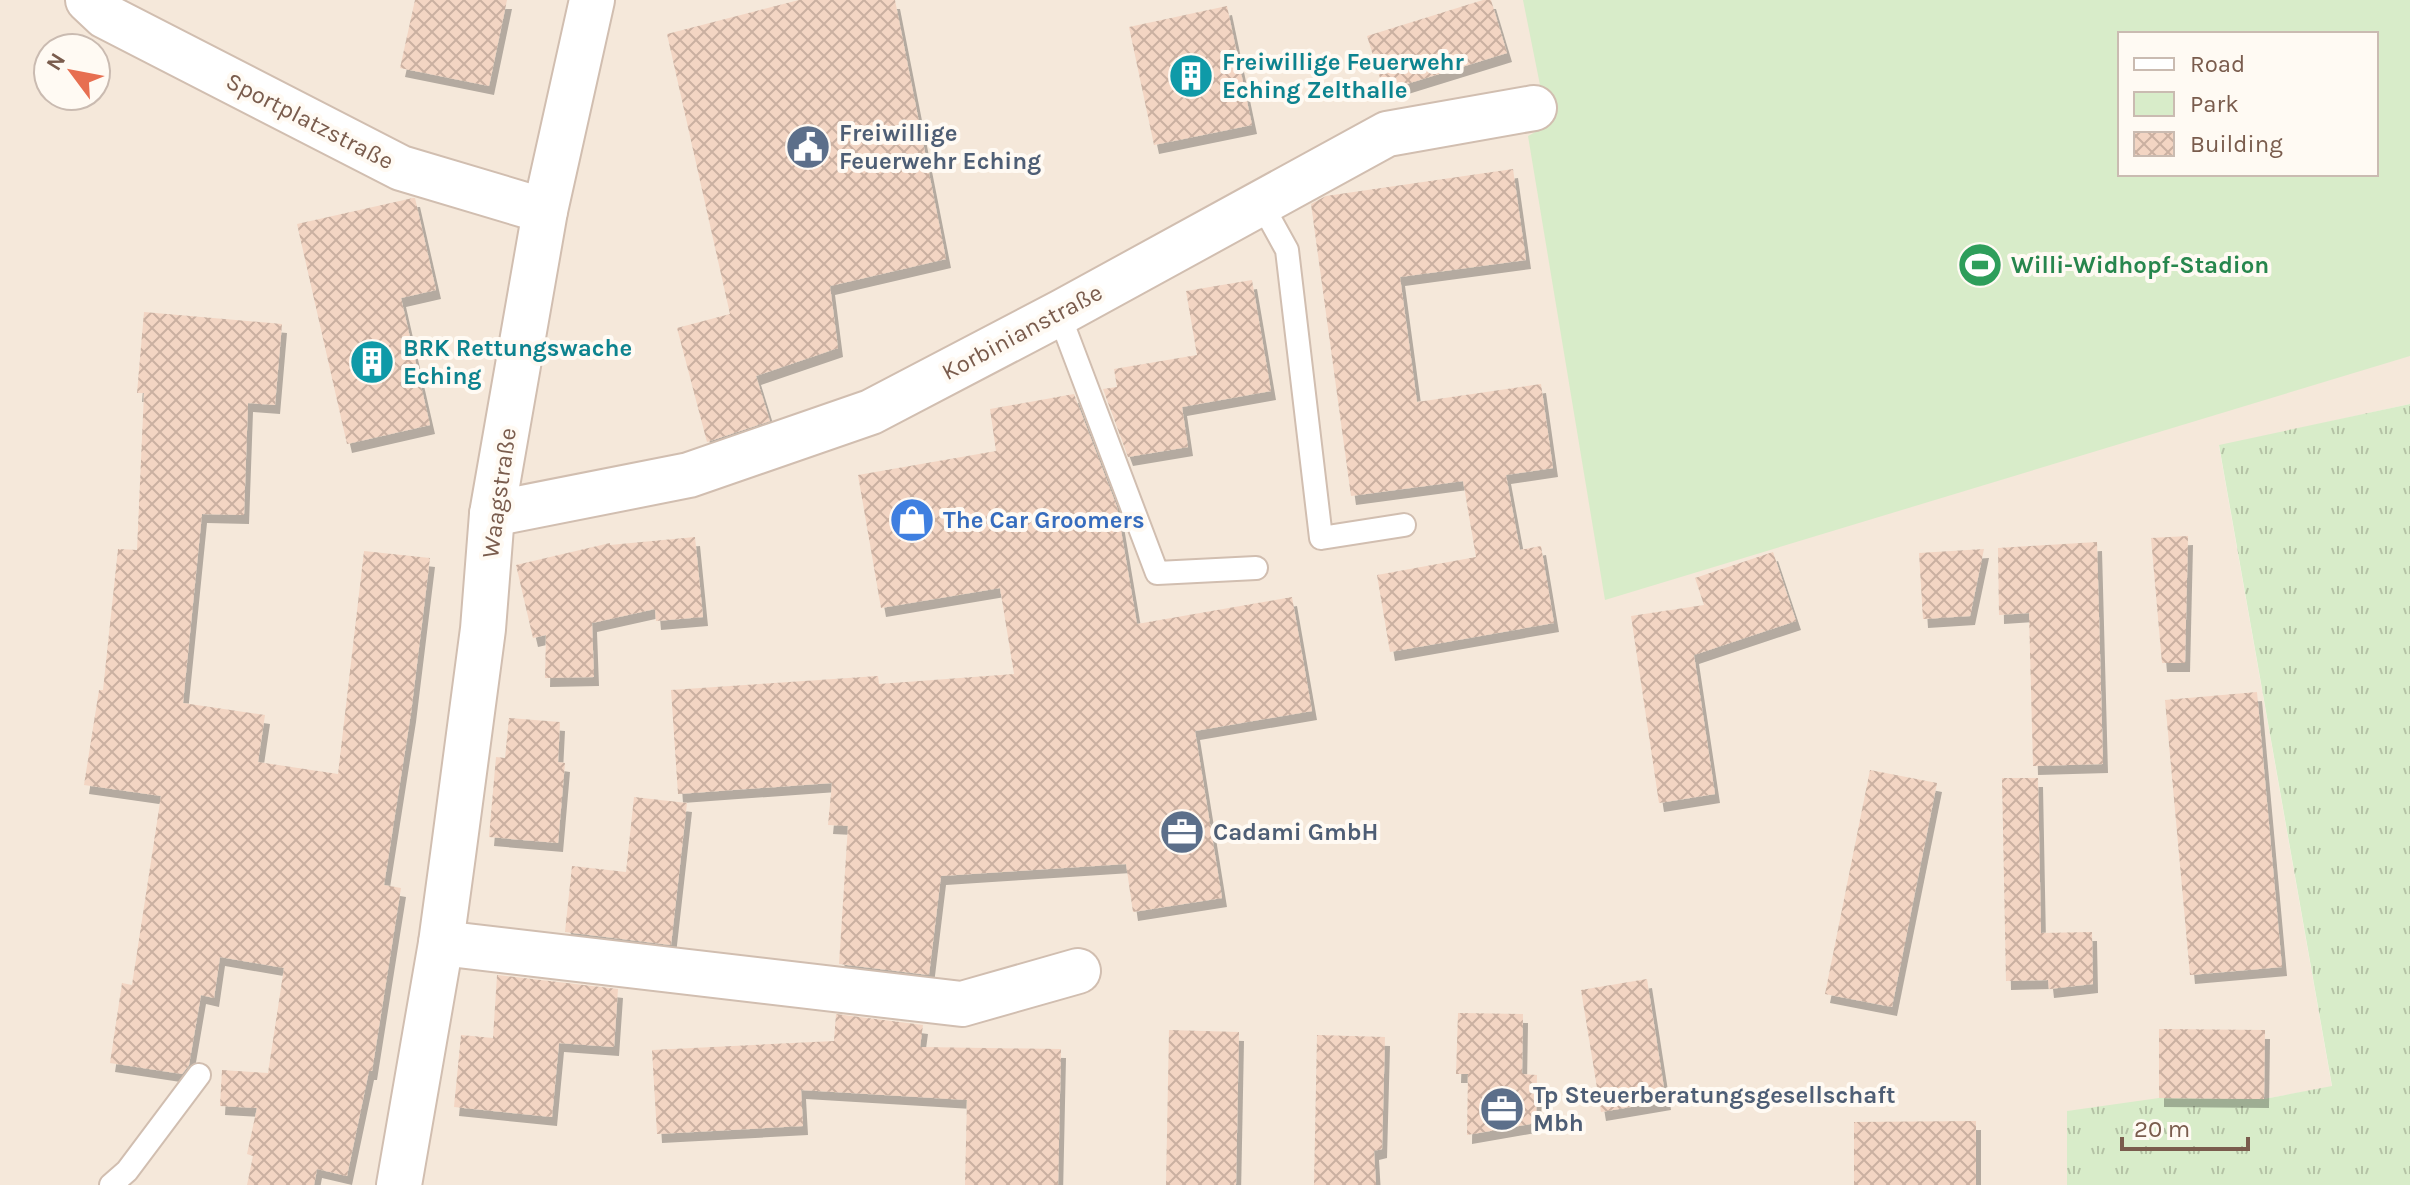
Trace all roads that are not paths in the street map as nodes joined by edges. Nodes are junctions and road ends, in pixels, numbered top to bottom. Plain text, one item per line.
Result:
1 (88, 0) edge
2 (592, 0) edge
3 (1534, 108) dead end
4 (1261, 203) junction
5 (545, 211) junction
6 (1059, 314) junction
7 (492, 514) junction
8 (1404, 525) dead end
9 (1256, 568) dead end
10 (441, 943) junction
11 (1078, 971) dead end
12 (199, 1075) dead end
13 (111, 1185) edge
14 (399, 1185) edge

1 - 5 street, Sportplatzstraße
2 - 5 street, Waagstraße
3 - 4 street, Korbinianstraße
4 - 6 street, Korbinianstraße
4 - 8 lane
5 - 7 street, Waagstraße
6 - 7 street, Korbinianstraße
6 - 9 lane
7 - 10 street, Waagstraße
10 - 11 street
10 - 14 street, Waagstraße
12 - 13 lane

